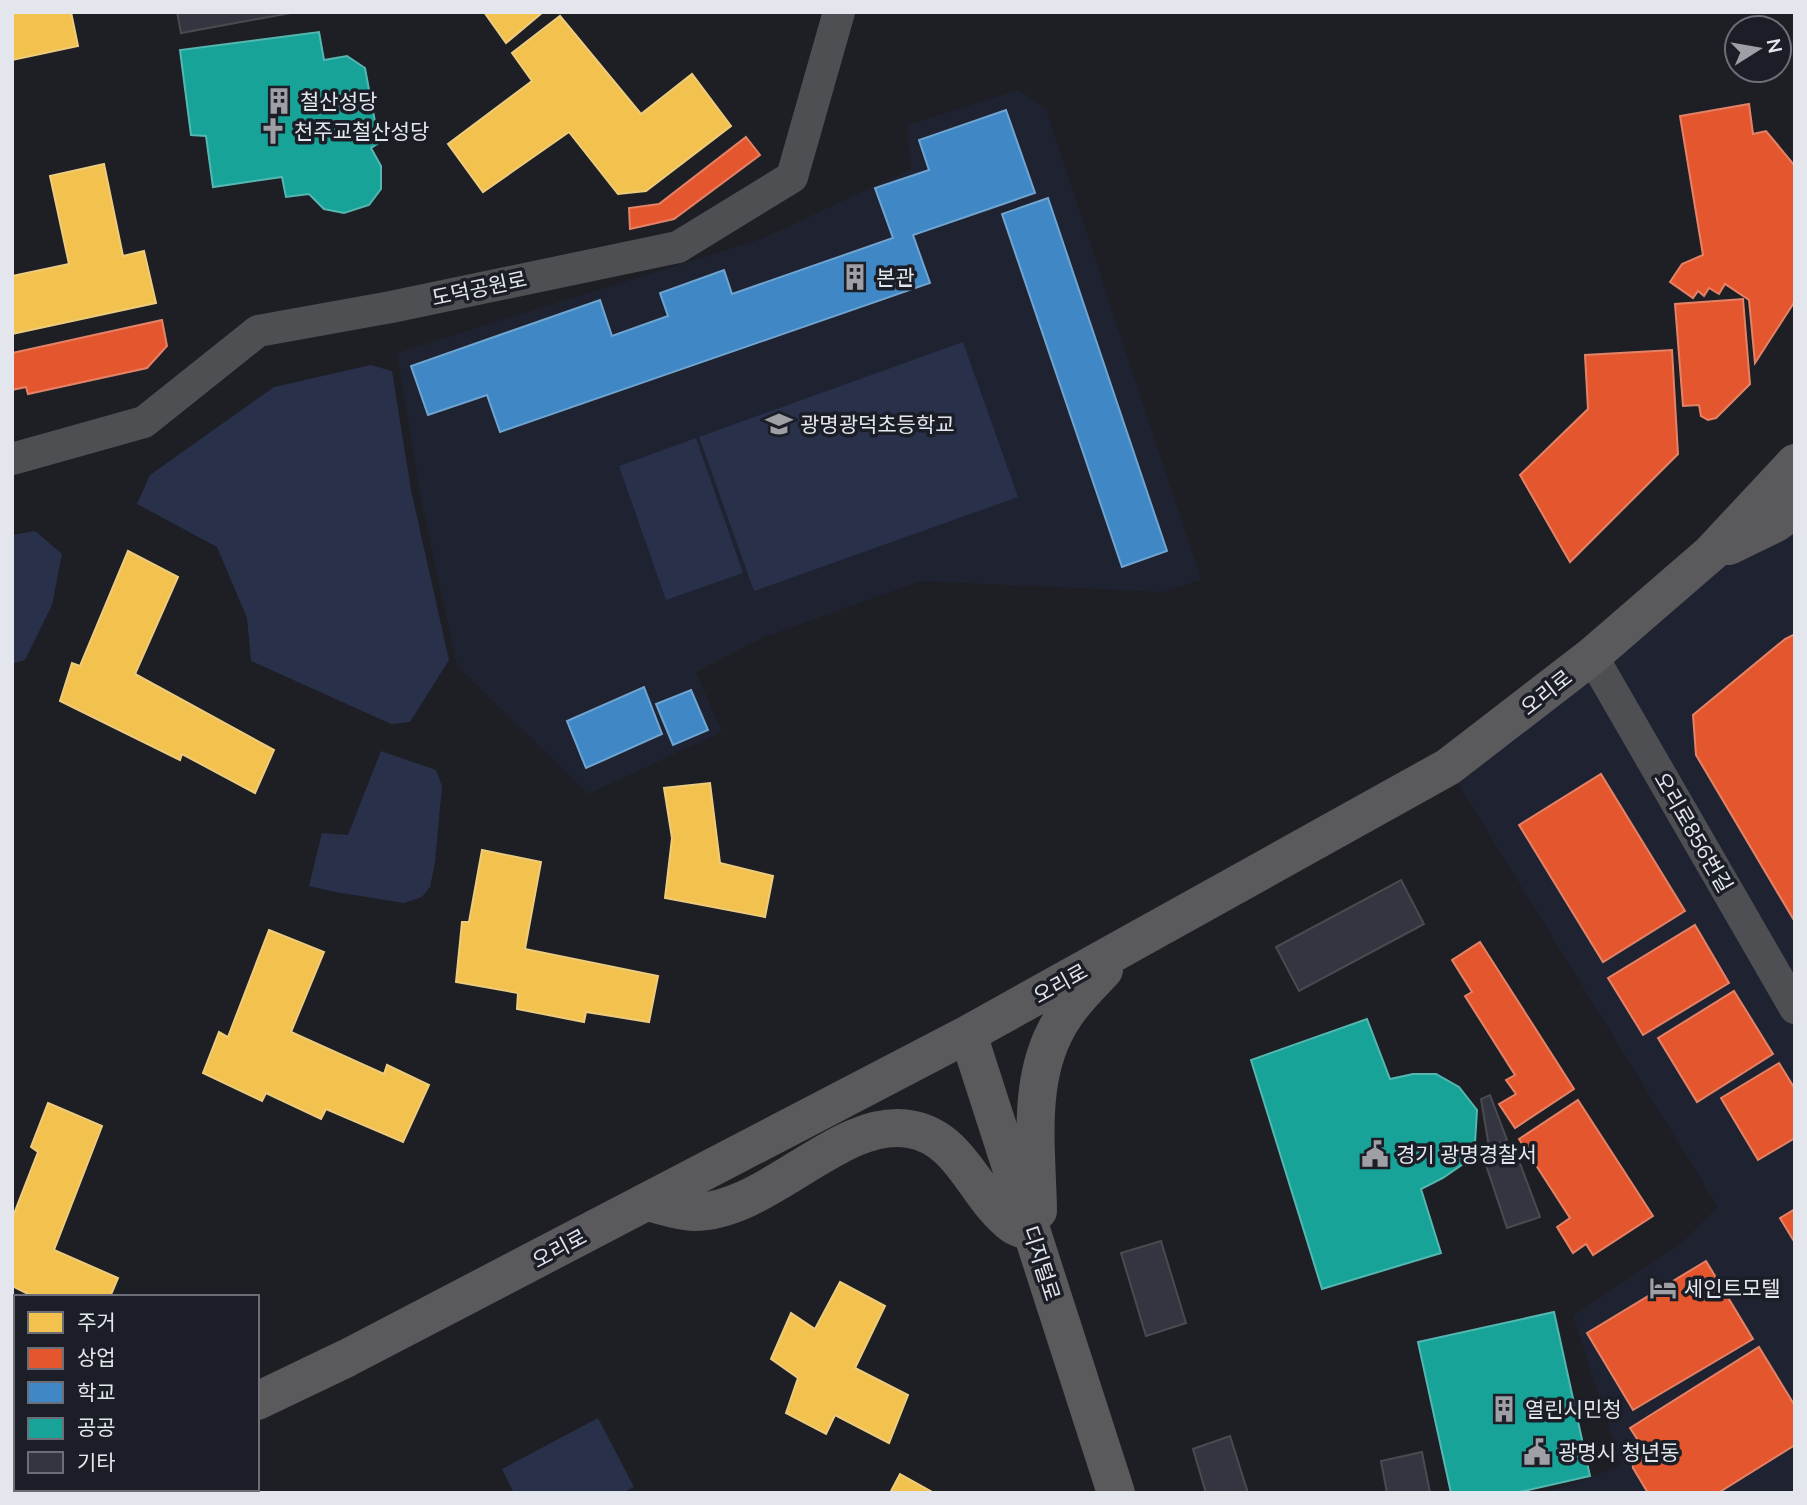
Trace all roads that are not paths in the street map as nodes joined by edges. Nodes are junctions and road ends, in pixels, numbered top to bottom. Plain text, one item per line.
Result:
1 (839, 12) edge
2 (12, 459) edge
3 (1795, 463) edge
4 (1795, 509) edge
5 (1711, 553) junction
6 (1592, 656) junction
7 (1127, 946) junction
8 (1795, 1008) edge
9 (968, 1034) junction
10 (647, 1202) junction
11 (1035, 1242) junction
12 (259, 1400) edge
13 (1116, 1493) edge

1 - 2 street, 도덕공원로
3 - 5 main road, 오리로
4 - 5 main road
5 - 6 main road, 오리로
6 - 7 main road, 오리로
6 - 8 street, 오리로856번길
7 - 9 main road, 오리로
7 - 11 main road
9 - 10 main road, 오리로
9 - 11 main road, 디지털로
10 - 11 main road
10 - 12 main road, 오리로
11 - 13 main road, 디지털로

